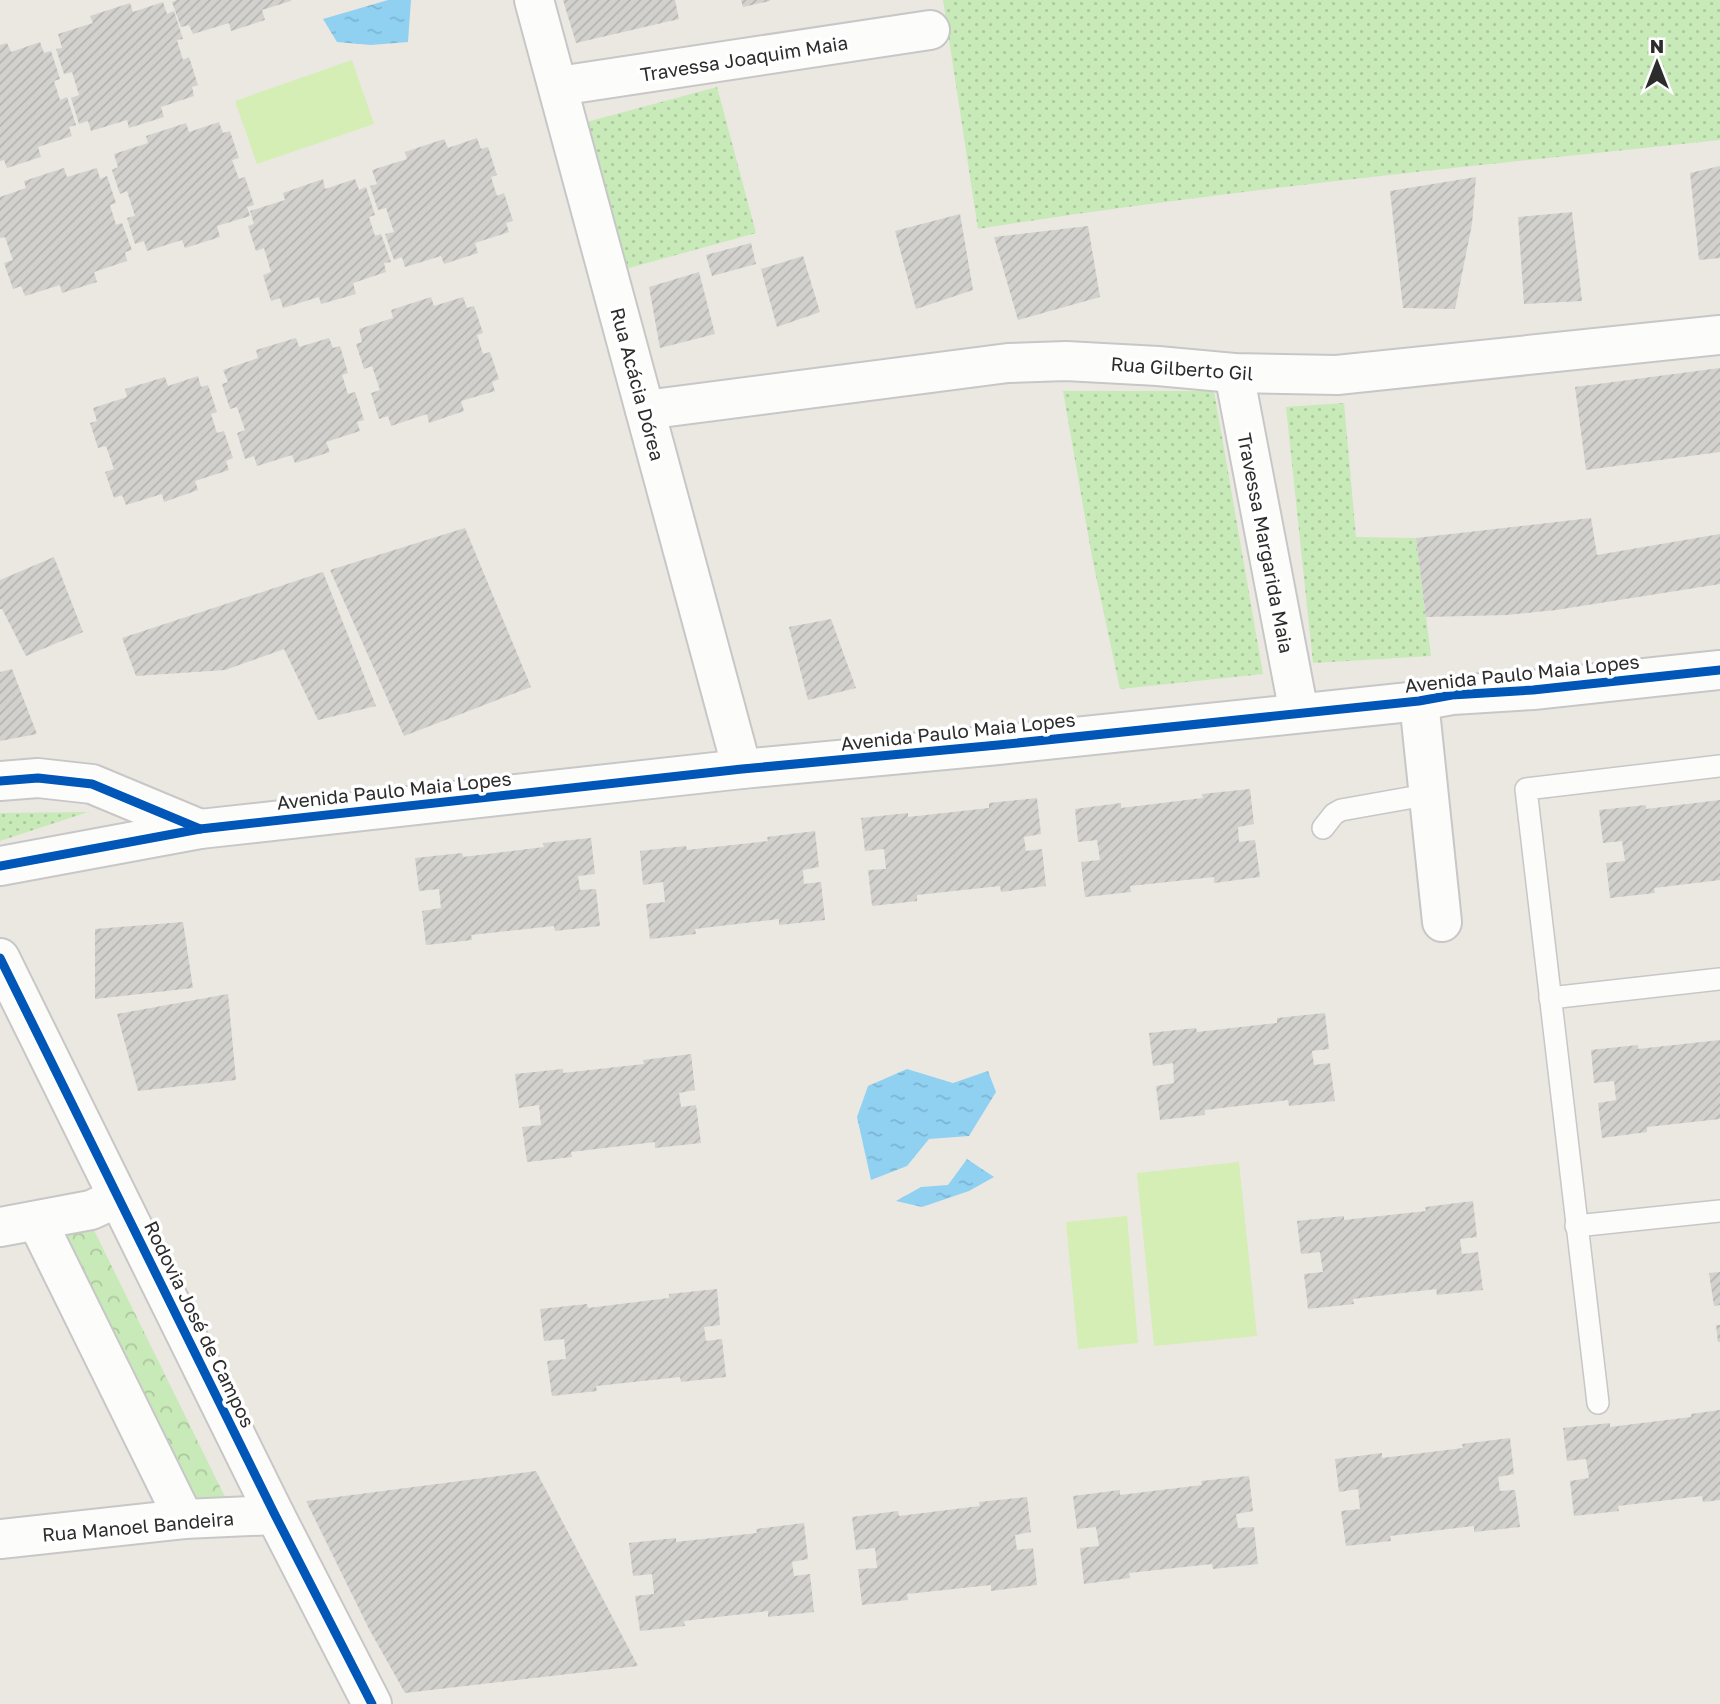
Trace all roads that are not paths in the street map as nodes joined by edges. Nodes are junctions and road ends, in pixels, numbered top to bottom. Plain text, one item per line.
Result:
1 (534, 0) edge
2 (930, 30) dead end
3 (559, 86) junction
4 (1720, 335) edge
5 (1234, 373) junction
6 (645, 410) junction
7 (1720, 670) edge
8 (1419, 701) junction
9 (1299, 713) junction
10 (1720, 766) edge
11 (742, 769) junction
12 (0, 781) edge
13 (1431, 794) junction
14 (1323, 828) dead end
15 (200, 829) junction
16 (0, 866) edge
17 (1442, 922) dead end
18 (0, 958) edge
19 (1720, 979) edge
20 (1549, 998) junction
21 (117, 1198) junction
22 (1720, 1212) edge
23 (18, 1224) edge
24 (1576, 1226) junction
25 (1598, 1403) dead end
26 (275, 1514) junction
27 (184, 1519) junction
28 (0, 1539) edge
29 (372, 1704) edge

1 - 3 street, Rua Acácia Dórea
2 - 3 street, Travessa Joaquim Maia
3 - 6 street, Rua Acácia Dórea
4 - 5 street, Rua Gilberto Gil
5 - 6 street, Rua Gilberto Gil
5 - 9 street, Travessa Margarida Maia
6 - 11 street, Rua Acácia Dórea
7 - 8 street, Avenida Paulo Maia Lopes
8 - 9 street, Avenida Paulo Maia Lopes
8 - 13 street
9 - 11 street, Avenida Paulo Maia Lopes
10 - 20 lane
11 - 15 street, Avenida Paulo Maia Lopes
12 - 15 street, Avenida Paulo Maia Lopes
13 - 14 lane
13 - 17 street
15 - 16 street, Avenida Paulo Maia Lopes
18 - 21 street, Rodovia José de Campos
19 - 20 lane
20 - 24 lane
21 - 23 street
21 - 26 street, Rodovia José de Campos
22 - 24 lane
23 - 27 street
24 - 25 lane
26 - 27 street, Rua Manoel Bandeira
26 - 29 street, Rodovia José de Campos
27 - 28 street, Rua Manoel Bandeira

